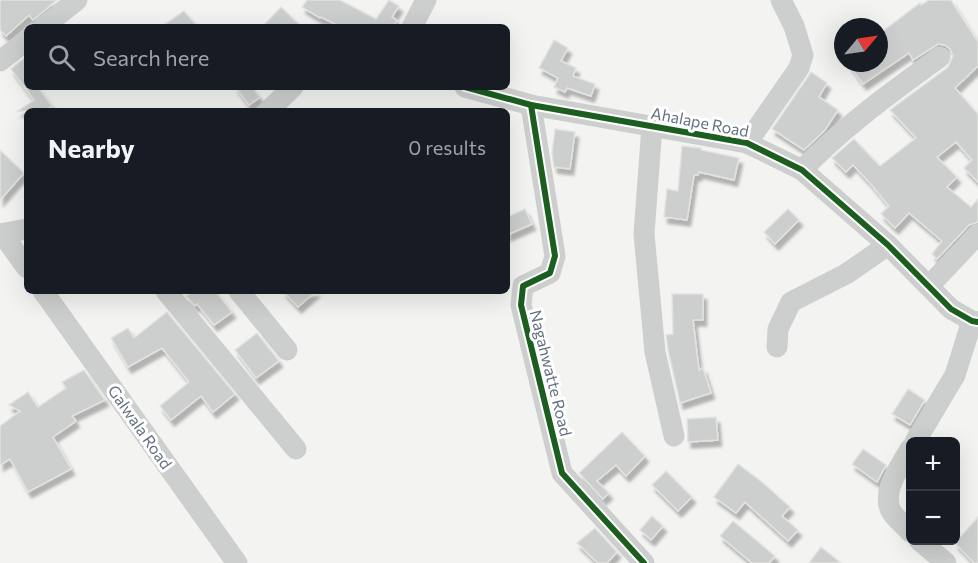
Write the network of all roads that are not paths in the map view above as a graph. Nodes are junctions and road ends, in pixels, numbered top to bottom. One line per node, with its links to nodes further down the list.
1 (76, 0): 4 (street)
2 (426, 0): 5 (street)
3 (781, 0): 14 (street)
4 (47, 24)
5 (414, 24)
6 (24, 42): 8 (street)
7 (940, 57): 15 (street)
8 (0, 61)
9 (291, 90): 12 (street)
10 (476, 90): 11 (street, Ahalape Road)
11 (531, 105): 13 (street, Ahalape Road); 35 (street, Nagahwatte Road)
12 (277, 108)
13 (652, 126): 14 (street, Ahalape Road); 28 (street)
14 (747, 142): 15 (street, Ahalape Road)
15 (802, 170): 19 (street, Ahalape Road)
16 (24, 230): 18 (street)
17 (978, 234): 21 (street)
18 (1, 238): 20 (street)
19 (888, 245): 21 (street, Ahalape Road); 26 (street)
20 (24, 265)
21 (930, 285): 25 (street, Ahalape Road)
22 (45, 294): 34 (street, Galwala Road)
23 (168, 294): 30 (street)
24 (241, 294): 27 (street)
25 (975, 322): 29 (street)
26 (777, 347)
27 (287, 350)
28 (674, 436)
29 (917, 437)
30 (297, 449)
31 (906, 456): 32 (street)
32 (906, 528)
33 (925, 545): 36 (street)
34 (237, 563)
35 (644, 563)
36 (946, 563)

